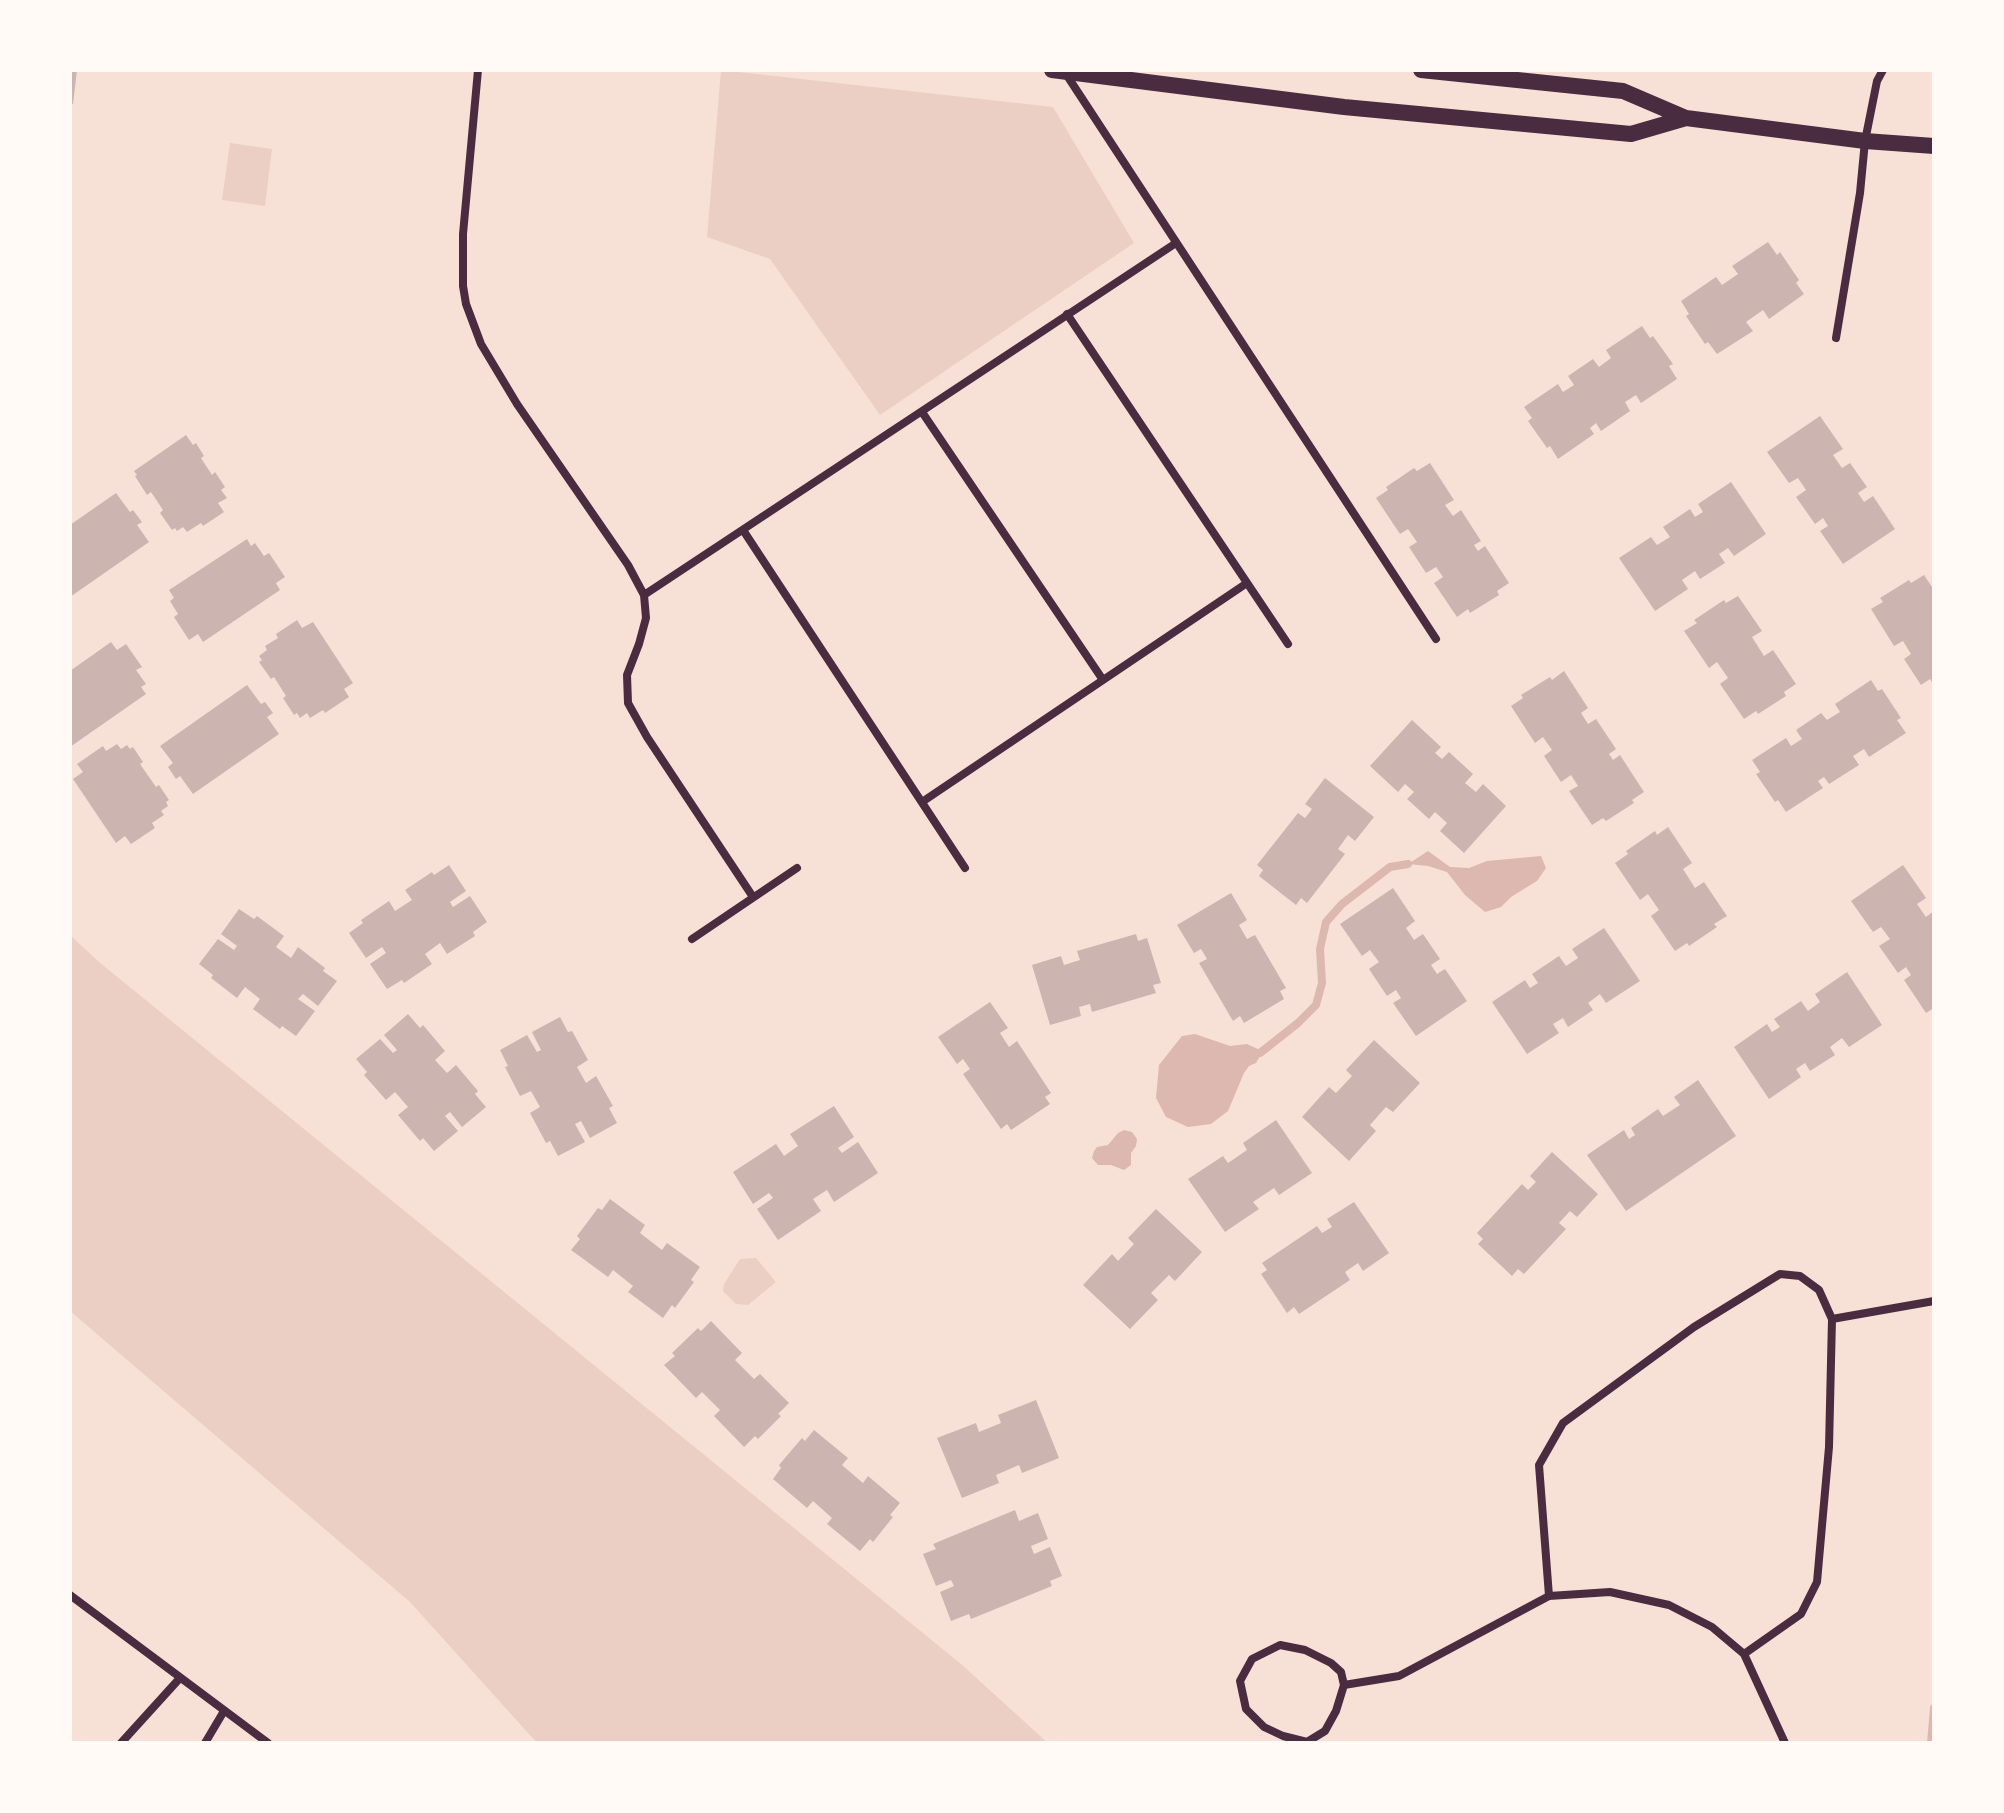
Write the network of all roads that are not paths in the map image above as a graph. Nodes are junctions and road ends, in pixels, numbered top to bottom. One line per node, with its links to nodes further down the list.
1 (478, 70): 14 (street)
2 (1421, 70): 5 (main road)
3 (1883, 70): 6 (street)
4 (1060, 71): 5 (main road); 8 (street)
5 (1686, 118): 6 (main road)
6 (1865, 141): 7 (main road); 10 (street)
7 (1934, 146)
8 (1176, 243): 9 (street); 15 (street)
9 (1067, 314): 11 (street); 13 (street)
10 (1836, 338)
11 (922, 412): 12 (street); 17 (street)
12 (743, 530): 14 (street); 18 (street)
13 (1247, 583): 16 (street); 17 (street)
14 (644, 595): 21 (street)
15 (1436, 639)
16 (1288, 644)
17 (1103, 680): 18 (street)
18 (922, 802): 20 (street)
19 (797, 868): 21 (street)
20 (965, 868)
21 (753, 897): 22 (street)
22 (692, 939)
23 (1934, 1301): 24 (street)
24 (1832, 1319): 26 (street); 27 (street)
25 (70, 1595): 28 (street)
26 (1549, 1596): 27 (street); 29 (street)
27 (1744, 1654): 34 (street)
28 (180, 1678): 30 (street); 31 (street)
29 (1344, 1685): 29 (street)
30 (224, 1711): 32 (street); 33 (street)
31 (121, 1743)
32 (205, 1743)
33 (268, 1743)
34 (1785, 1743)

